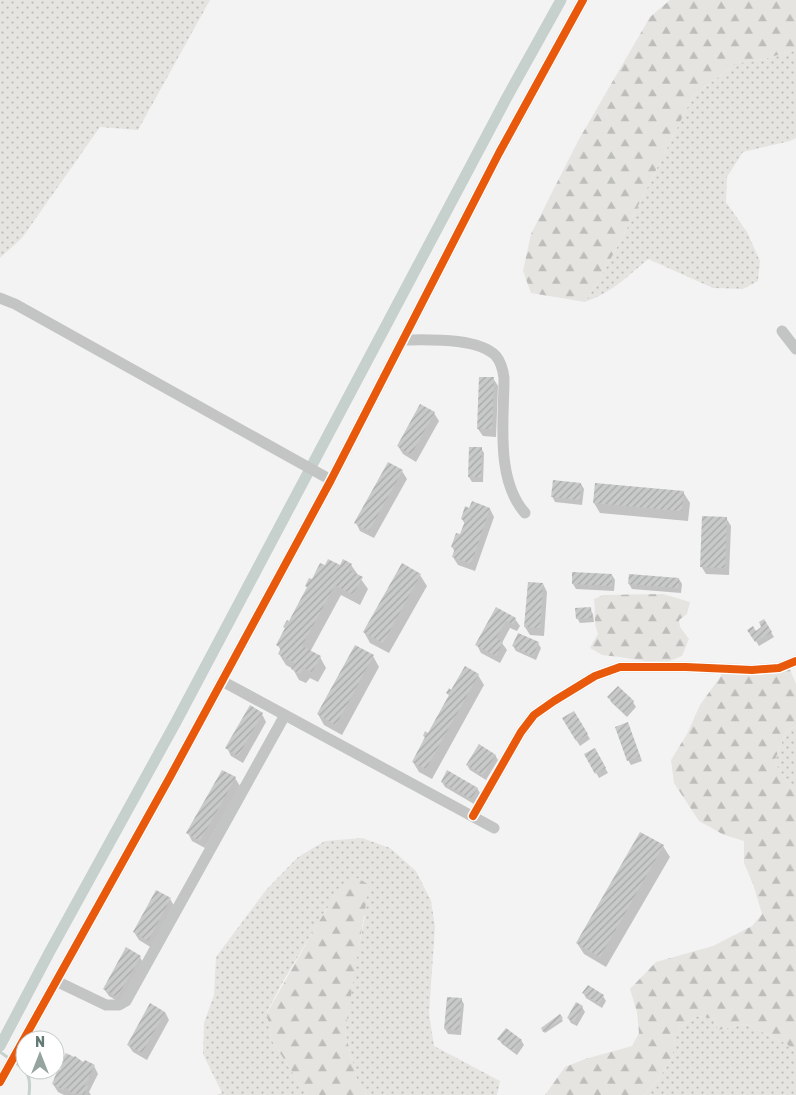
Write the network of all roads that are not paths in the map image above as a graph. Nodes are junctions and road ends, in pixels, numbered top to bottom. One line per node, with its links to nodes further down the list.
1 (583, 0): 4 (street)
2 (0, 298): 6 (street)
3 (782, 331): 5 (street)
4 (403, 340): 6 (street); 7 (street)
5 (796, 349)
6 (328, 478): 9 (street)
7 (525, 513)
8 (796, 660): 11 (street)
9 (222, 681): 10 (street); 13 (street)
10 (285, 715): 11 (street); 13 (street)
11 (472, 816): 12 (street)
12 (494, 828)
13 (56, 981): 14 (street)
14 (0, 1082)

